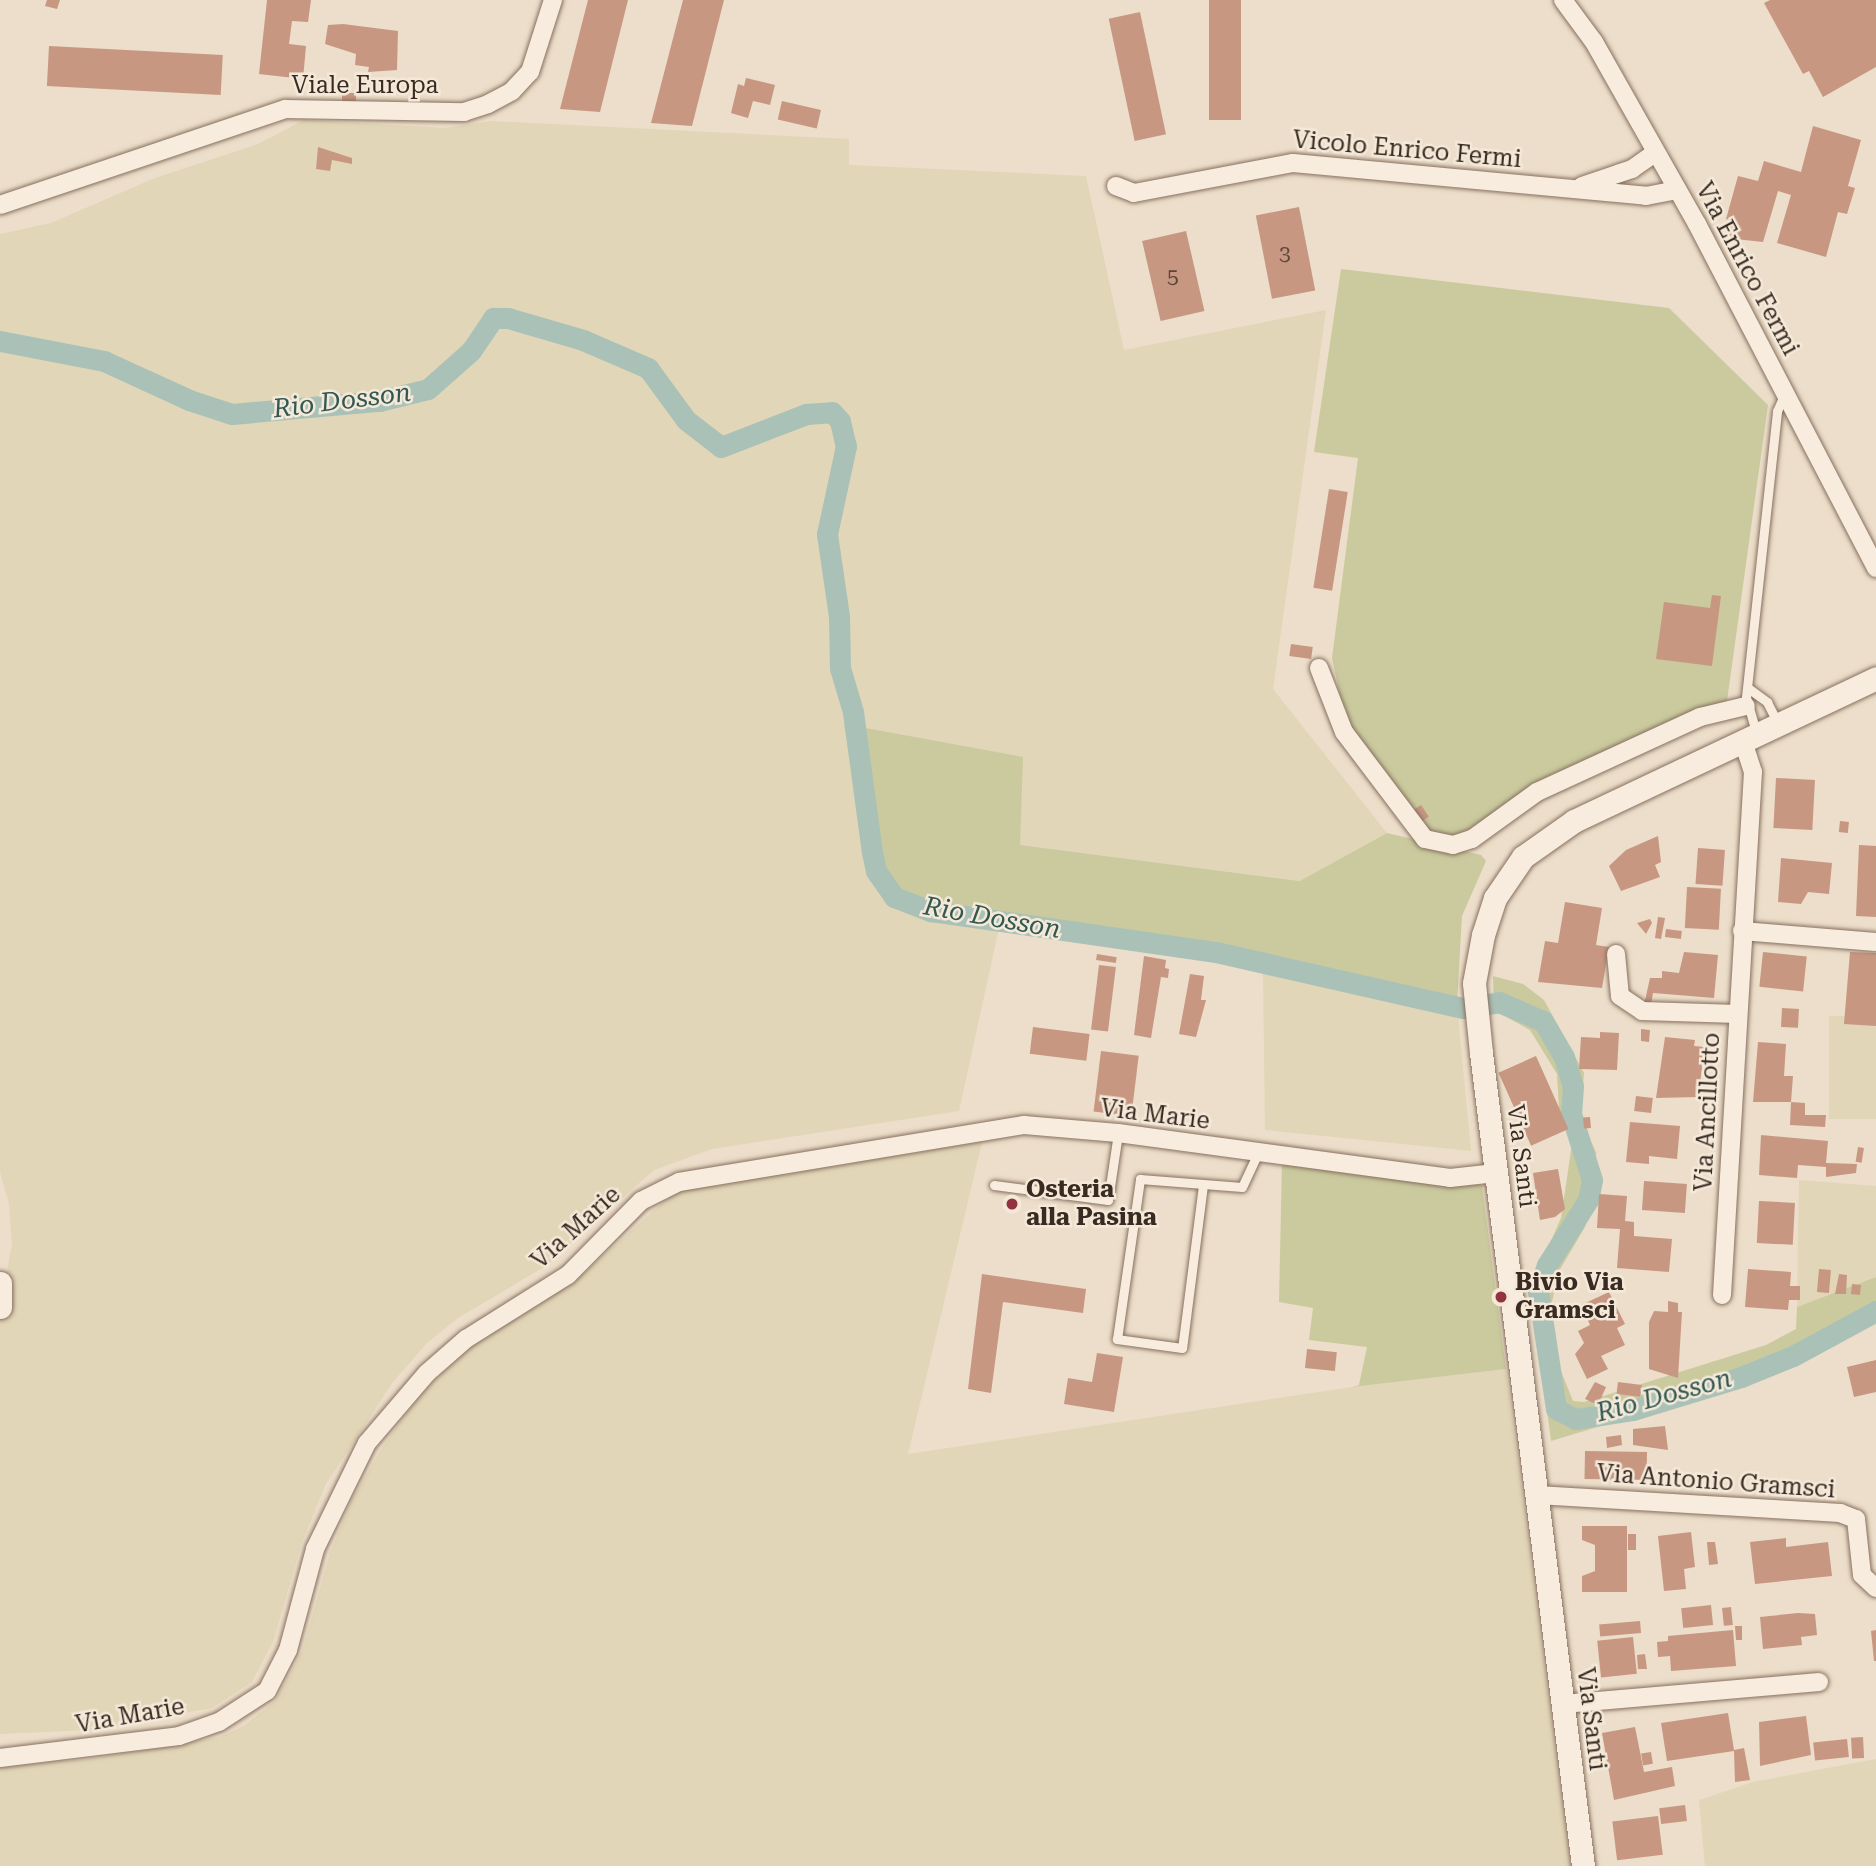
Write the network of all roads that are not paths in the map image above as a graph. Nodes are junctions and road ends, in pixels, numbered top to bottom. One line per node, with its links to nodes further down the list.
1 (554, 0): 7 (street, Viale Europa)
2 (1563, 0): 3 (street, Via Enrico Fermi)
3 (1656, 152): 5 (street, Vicolo Enrico Fermi); 6 (street, Via Enrico Fermi)
4 (1116, 186): 5 (street, Vicolo Enrico Fermi)
5 (1572, 189): 6 (street, Vicolo Enrico Fermi)
6 (1677, 190): 8 (street, Via Enrico Fermi)
7 (0, 205)
8 (1785, 393): 9 (street, Via Enrico Fermi); 12 (lane)
9 (1876, 568)
10 (1320, 668): 13 (street)
11 (1876, 678): 14 (street, Via Santi)
12 (1748, 688): 13 (lane); 14 (lane)
13 (1746, 706): 14 (lane)
14 (1760, 736): 15 (street, Via Ancillotto); 21 (street, Via Santi)
15 (1742, 931): 16 (street); 18 (street, Via Ancillotto)
16 (1876, 942)
17 (1616, 954): 18 (street)
18 (1738, 1014): 25 (street, Via Ancillotto)
19 (1118, 1133): 20 (street, Via Marie); 22 (lane); 31 (street, Via Marie)
20 (1258, 1153): 21 (street, Via Marie); 23 (lane)
21 (1496, 1173): 27 (street, Via Santi)
22 (994, 1185)
23 (1203, 1185): 23 (lane)
24 (0, 1283): 26 (street)
25 (1722, 1295)
26 (0, 1307)
27 (1536, 1495): 28 (street, Via Antonio Gramsci); 30 (street, Via Santi)
28 (1876, 1588)
29 (1819, 1682): 30 (street)
30 (1563, 1704): 32 (street, Via Santi)
31 (0, 1758)
32 (1583, 1866)

